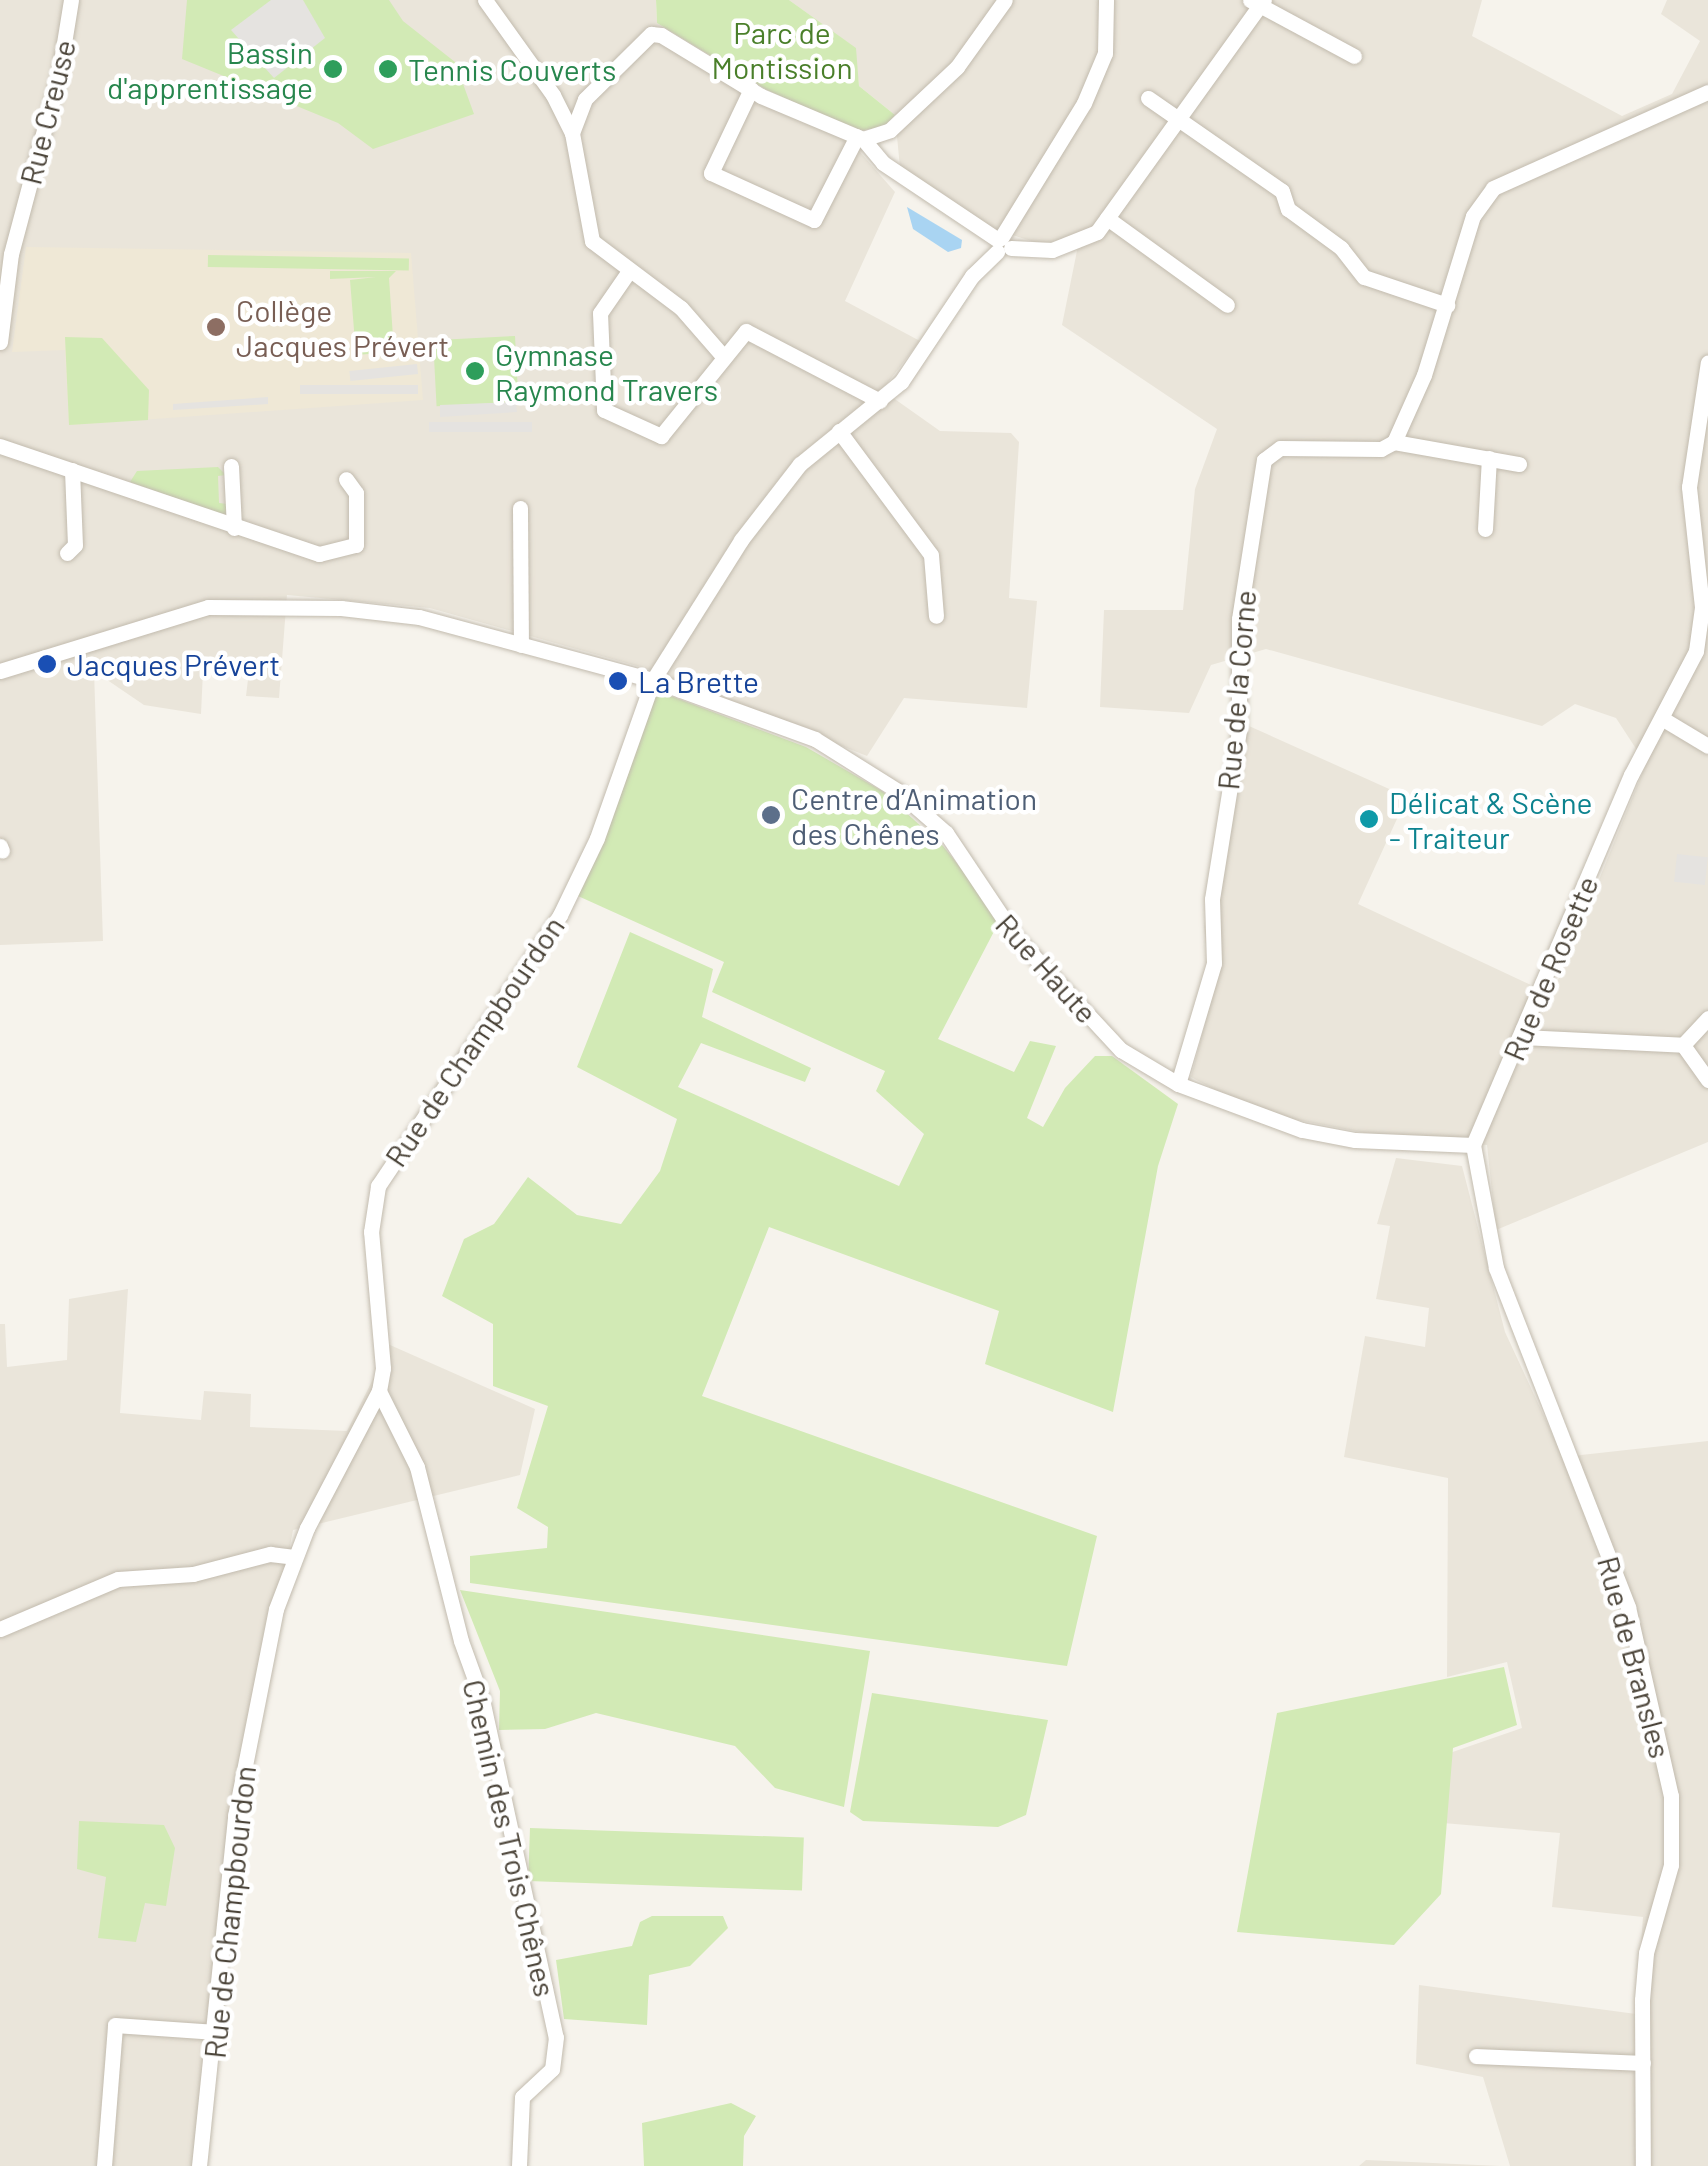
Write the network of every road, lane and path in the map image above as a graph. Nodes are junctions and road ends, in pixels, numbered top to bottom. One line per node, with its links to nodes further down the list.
1 (71, 0): 22 (street, Rue Creuse)
2 (485, 0): 9 (street)
3 (1005, 0): 13 (street)
4 (1106, 0): 18 (street, Rue de Champbourdon)
5 (1258, 2): 6 (street); 12 (street)
6 (1354, 56)
7 (751, 89): 11 (street); 15 (street); 15 (street)
8 (1708, 92): 21 (street)
9 (553, 95): 11 (street); 14 (street)
10 (1148, 98): 12 (street)
11 (585, 99): 14 (street)
12 (1178, 119): 17 (street); 21 (street)
13 (890, 130): 15 (street); 16 (street)
14 (572, 133): 19 (street)
15 (860, 138): 16 (street)
16 (883, 162): 18 (street)
17 (1107, 218): 18 (street); 20 (street)
18 (1002, 244): 25 (street, Rue de Champbourdon)
19 (628, 271): 23 (street); 23 (street)
20 (1227, 305)
21 (1447, 305): 27 (street)
22 (0, 342)
23 (722, 355): 25 (street)
24 (1708, 362): 42 (street, Rue de Rosette)
25 (880, 400): 26 (street, Rue de Champbourdon)
26 (839, 431): 38 (street); 41 (street, Rue de Champbourdon)
27 (1394, 442): 29 (street, Rue de la Corne); 48 (street, Rue de la Corne)
28 (0, 446): 32 (street)
29 (1489, 458): 30 (street, Rue de la Corne); 36 (street)
30 (1519, 464)
31 (231, 466): 35 (street)
32 (72, 470): 35 (street); 37 (street)
33 (346, 479): 35 (street)
34 (520, 508): 39 (street)
35 (234, 528)
36 (1485, 530)
37 (68, 552)
38 (936, 616)
39 (521, 645): 40 (street, Rue Haute); 41 (street, Rue Haute)
40 (0, 670)
41 (653, 680): 48 (street, Rue Haute); 50 (street, Rue de Champbourdon)
42 (1663, 720): 43 (street); 45 (street, Rue de Rosette)
43 (1708, 746)
44 (1708, 1018): 46 (street)
45 (1522, 1037): 46 (street); 49 (street, Rue de Rosette)
46 (1683, 1045): 47 (street)
47 (1708, 1080)
48 (1178, 1084): 49 (street, Rue Haute)
49 (1473, 1146): 55 (street, Rue de Bransles)
50 (379, 1391): 51 (street, Rue de Champbourdon); 58 (street, Chemin des Trois Chênes)
51 (294, 1558): 52 (street); 53 (street, Rue de Champbourdon)
52 (0, 1630)
53 (216, 2032): 56 (street); 57 (street, Rue de Champbourdon)
54 (1476, 2056): 55 (street)
55 (1644, 2063): 59 (street, Rue de Bransles)
56 (104, 2166)
57 (199, 2166)
58 (519, 2166)
59 (1643, 2166)

